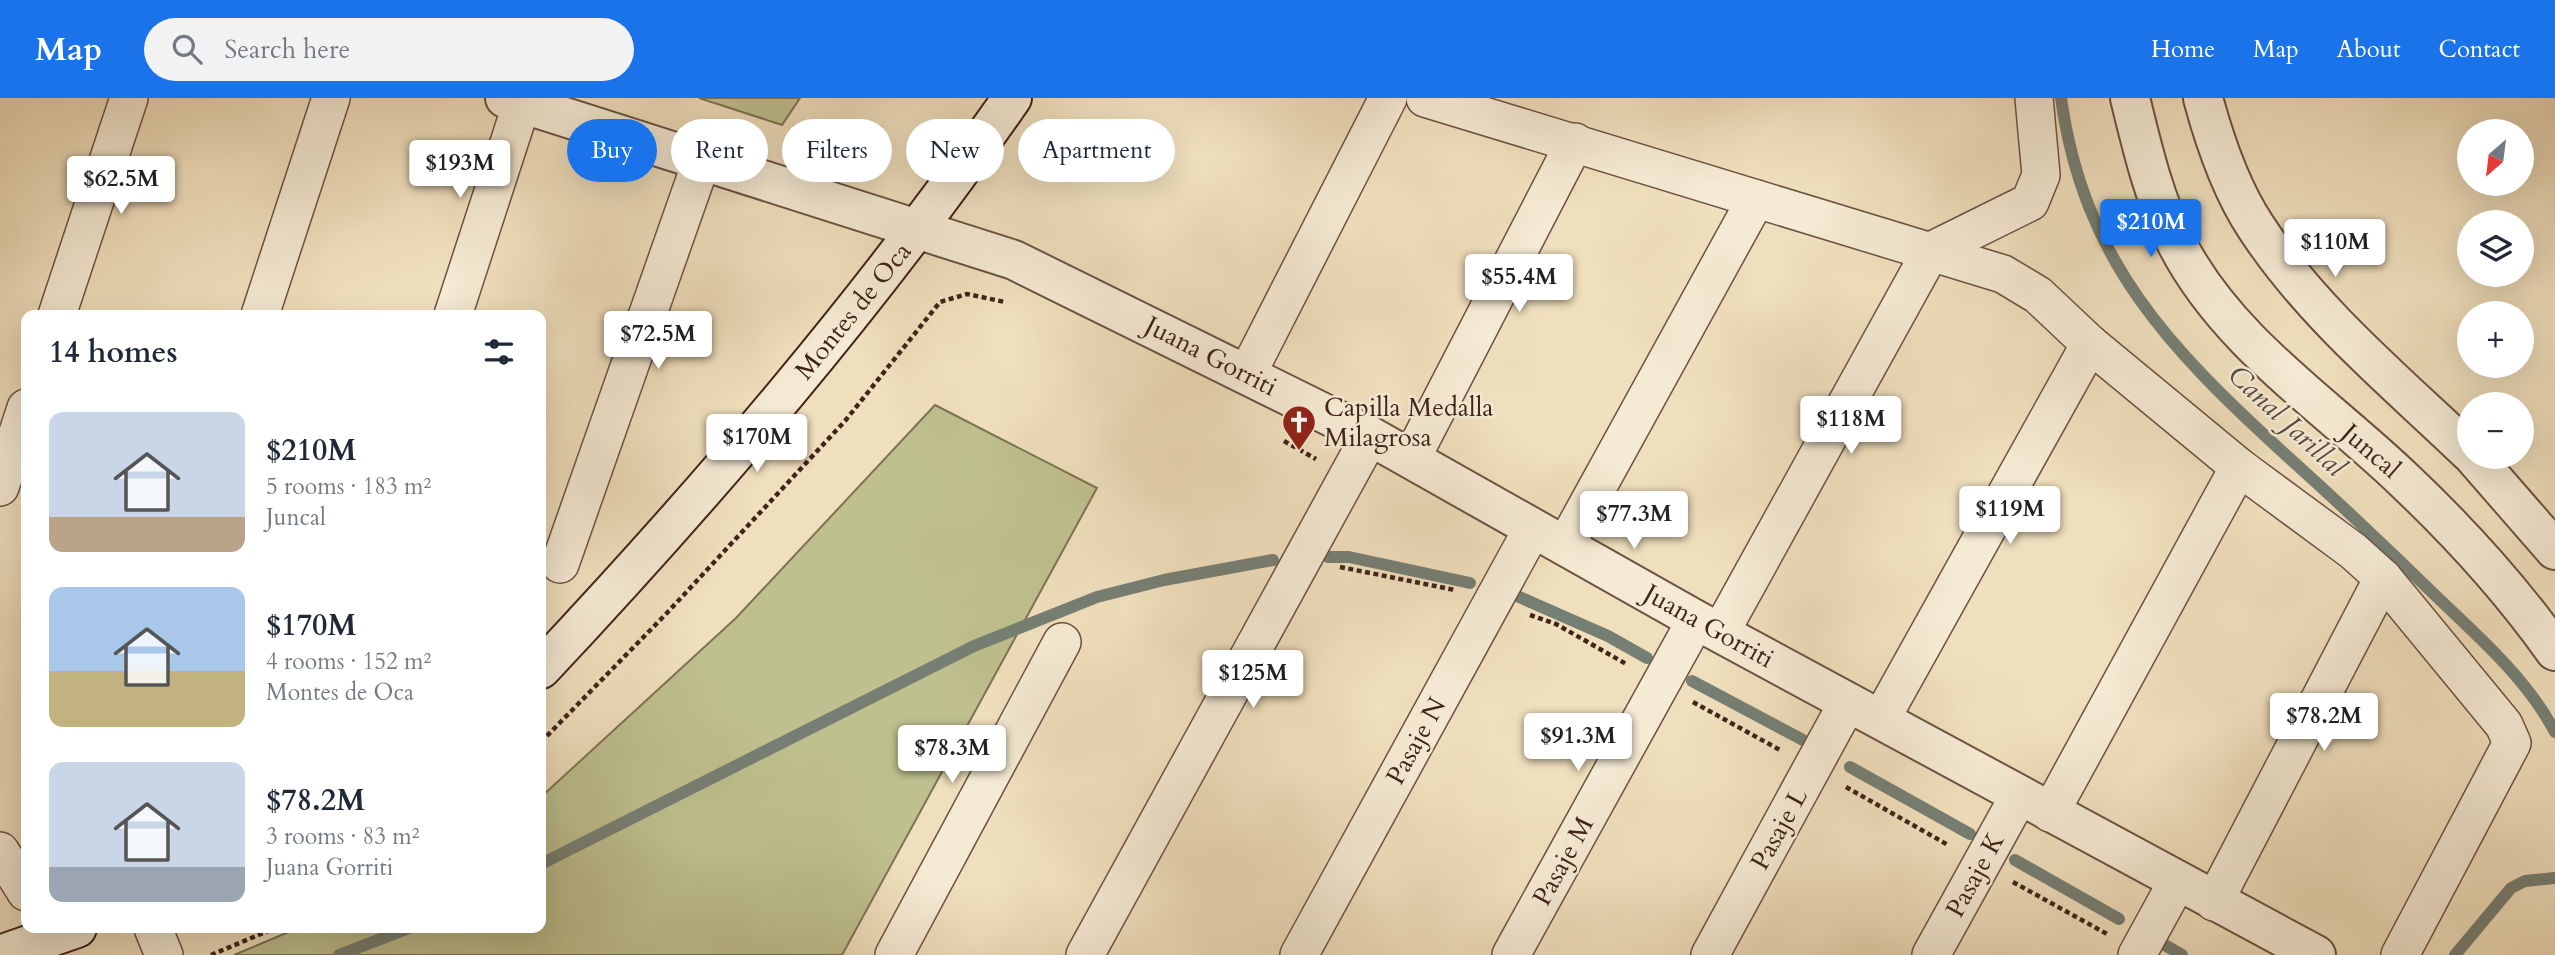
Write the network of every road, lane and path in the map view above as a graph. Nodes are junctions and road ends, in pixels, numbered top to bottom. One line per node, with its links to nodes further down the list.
1 (129, 98): 18 (street)
2 (331, 98): 19 (street)
3 (1012, 98): 15 (street, Montes de Oca)
4 (1388, 98): 22 (street)
5 (1425, 98): 10 (street)
6 (2034, 98): 16 (street)
7 (2130, 98): 40 (street, Juncal)
8 (2203, 98): 26 (street)
9 (514, 101): 11 (street, Juana Gorriti); 20 (street)
10 (1575, 142): 14 (street); 27 (street)
11 (671, 150)
12 (694, 182): 35 (street)
13 (768, 182): 15 (street, Juana Gorriti)
14 (1756, 199): 16 (street); 32 (street, Pasaje N)
15 (918, 231): 22 (street, Juana Gorriti); 41 (street, Montes de Oca)
16 (1931, 251): 21 (street); 38 (street, Pasaje M)
17 (1008, 302): 44 (path)
18 (59, 310)
19 (262, 310)
20 (454, 310)
21 (2090, 344): 28 (street); 43 (street, Pasaje L)
22 (1247, 374): 25 (street, Juana Gorriti)
23 (21, 423): 31 (street)
24 (1275, 435): 30 (path)
25 (1370, 436): 27 (street, Juana Gorriti); 30 (street)
26 (2457, 441)
27 (1411, 459): 32 (street, Juana Gorriti)
28 (2239, 467): 36 (street); 46 (street, Pasaje K)
29 (2484, 469): 33 (street)
30 (1348, 477): 34 (street)
31 (0, 487)
32 (1549, 537): 37 (street, Pasaje N); 38 (street, Juana Gorriti)
33 (2555, 550)
34 (1303, 559): 37 (path); 60 (street)
35 (560, 564)
36 (2383, 578): 51 (street); 66 (street)
37 (1492, 602): 42 (path); 61 (street, Pasaje N)
38 (1708, 626): 42 (street, Pasaje M); 43 (street, Juana Gorriti)
39 (1062, 642): 59 (street)
40 (2555, 651)
41 (546, 664)
42 (1661, 683): 45 (path); 62 (street, Pasaje M)
43 (1864, 711): 45 (street, Pasaje L); 46 (street, Juana Gorriti)
44 (546, 737)
45 (1812, 768): 48 (path); 63 (street, Pasaje L)
46 (2035, 804): 48 (street, Pasaje K); 49 (street, Juana Gorriti)
47 (0, 851): 50 (street)
48 (1981, 864): 55 (path); 64 (street, Pasaje K)
49 (2178, 882): 51 (street, Juana Gorriti); 55 (street)
50 (21, 884)
51 (2214, 902): 65 (street, Juana Gorriti)
52 (53, 933): 56 (street)
53 (155, 933): 57 (street)
54 (263, 933): 58 (path)
55 (2138, 953)
56 (0, 955)
57 (164, 955)
58 (211, 955)
59 (894, 955)
60 (1085, 955)
61 (1299, 955)
62 (1511, 955)
63 (1710, 955)
64 (1931, 955)
65 (2316, 955)
66 (2400, 955)

